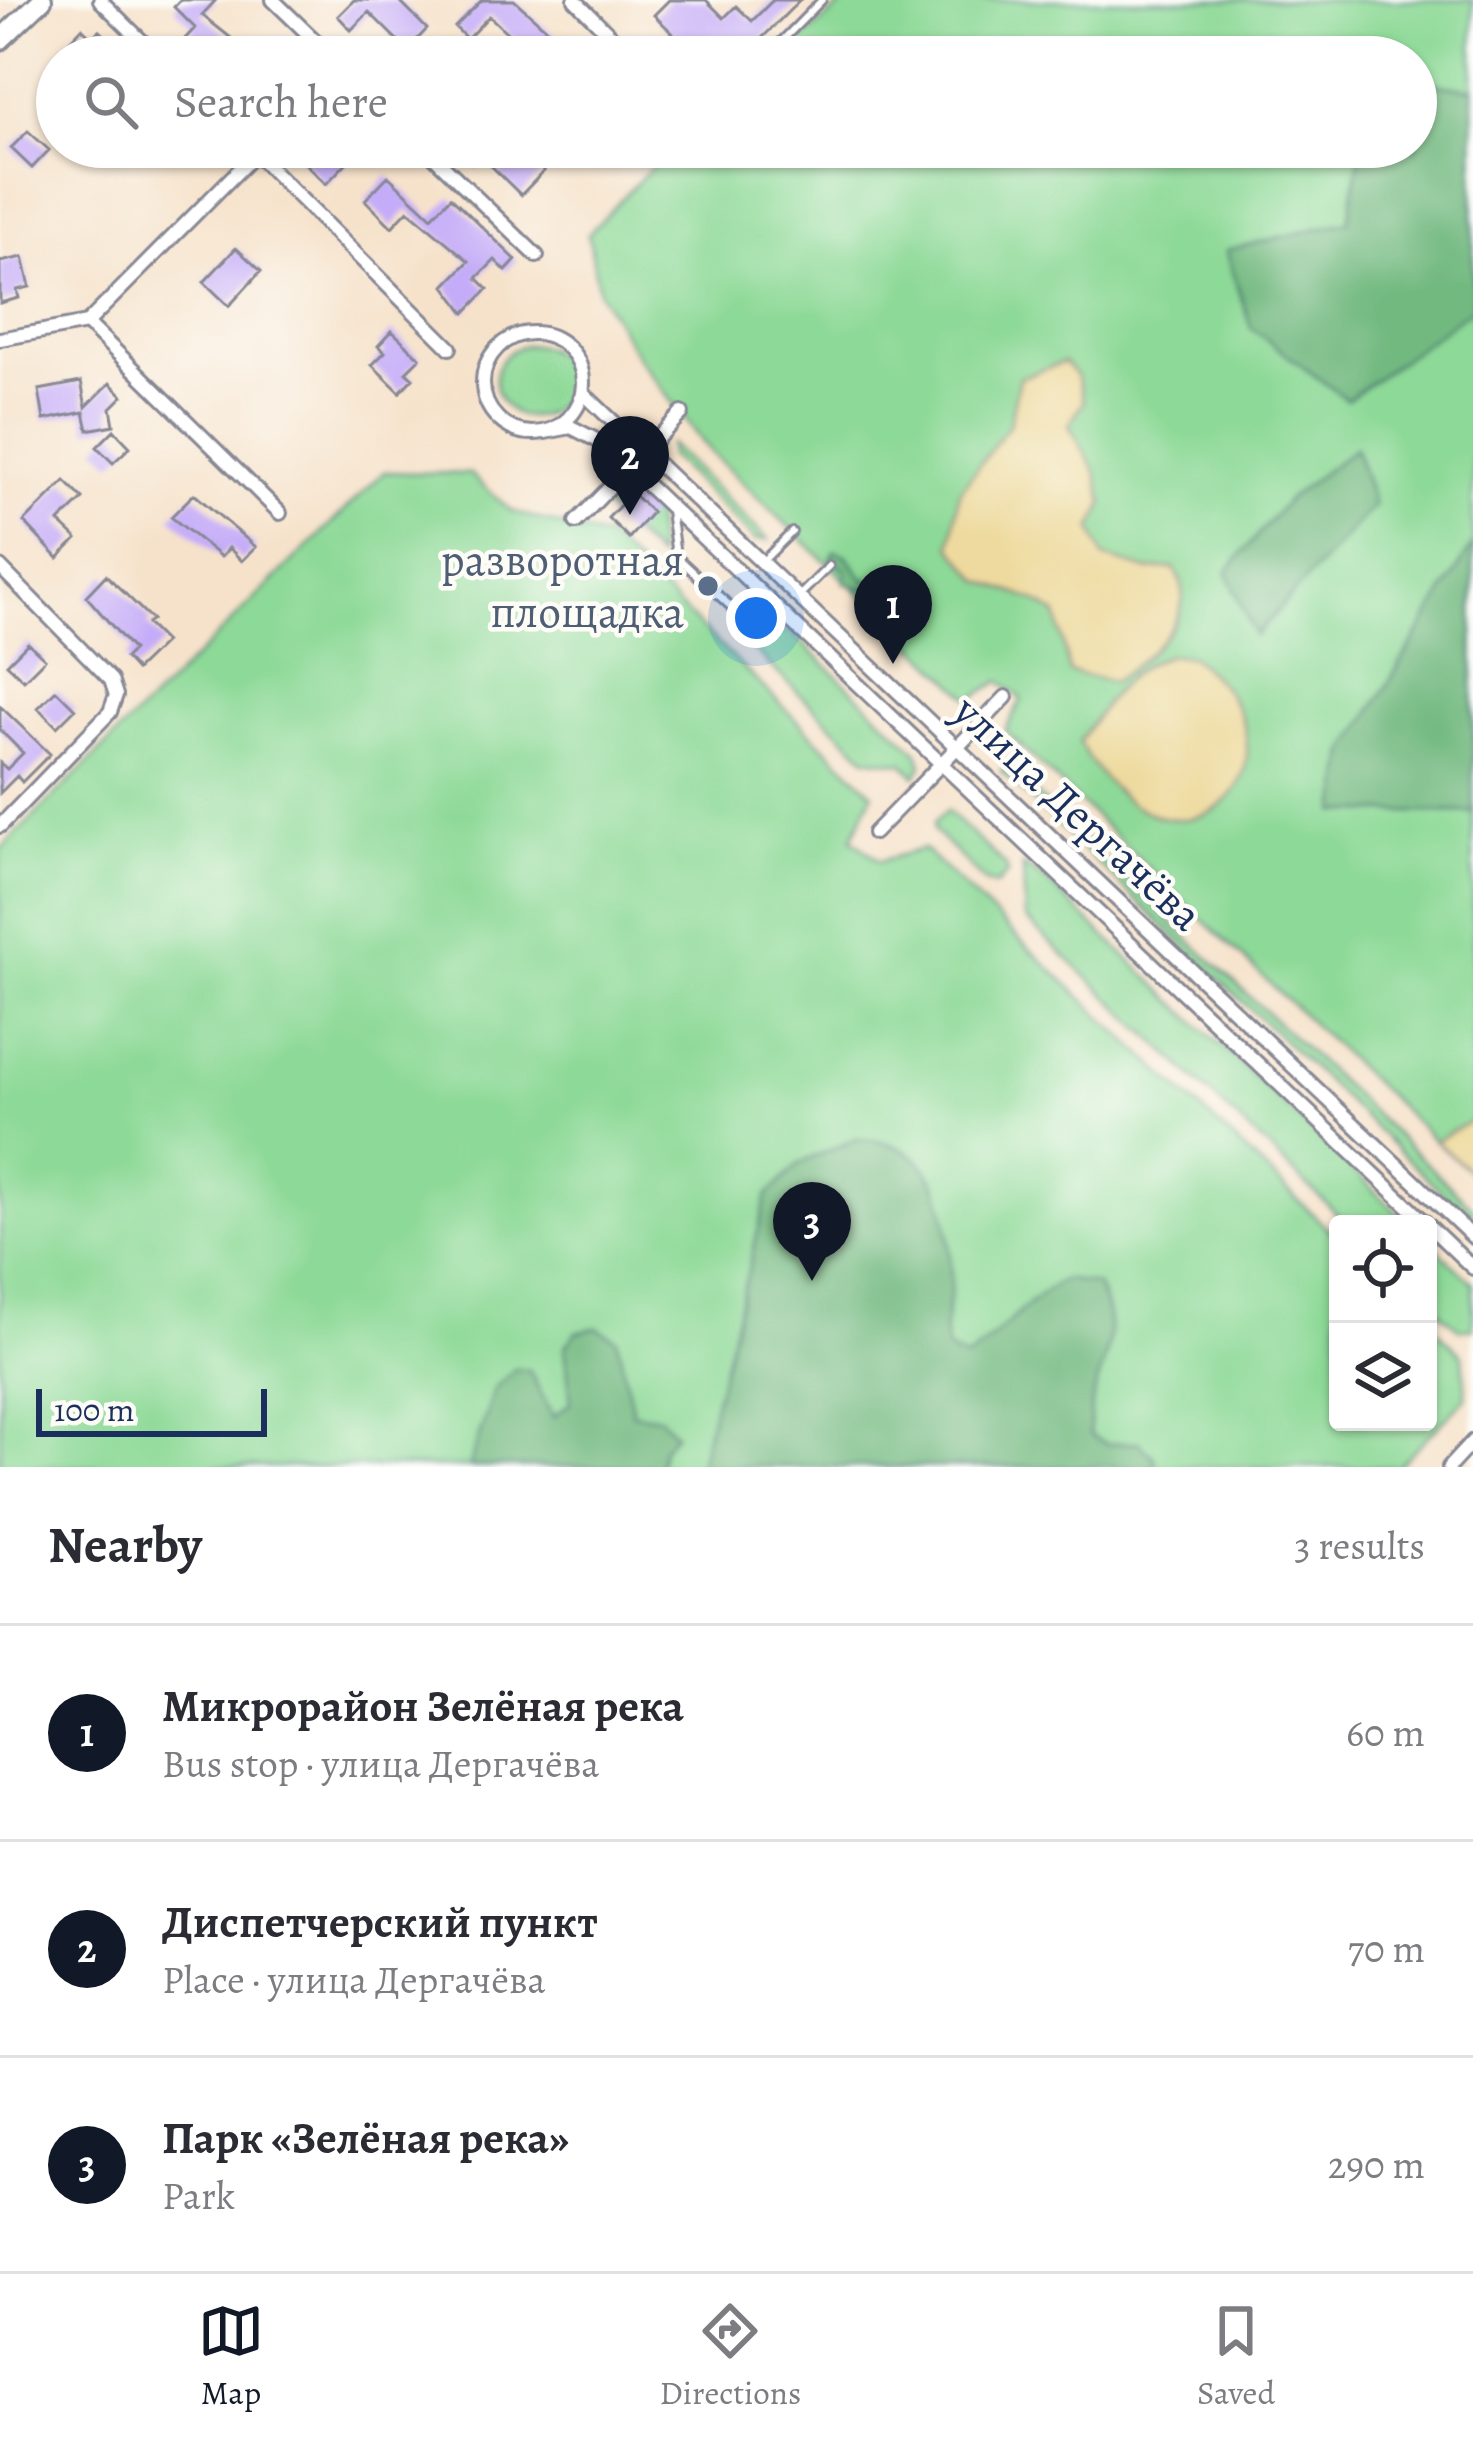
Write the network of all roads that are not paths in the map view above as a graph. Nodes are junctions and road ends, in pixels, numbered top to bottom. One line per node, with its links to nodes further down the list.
1 (42, 0): 10 (street)
2 (100, 0): 6 (street)
3 (273, 0): 7 (street)
4 (575, 0): 8 (street)
5 (822, 0): 9 (lane)
6 (137, 36)
7 (310, 36)
8 (611, 36)
9 (787, 36)
10 (0, 40)
11 (235, 168): 15 (street)
12 (270, 168): 17 (street)
13 (446, 168): 14 (street)
14 (537, 256)
15 (87, 323): 16 (street); 24 (street)
16 (0, 339)
17 (450, 347)
18 (582, 392): 20 (street); 20 (street); 21 (street, улица Дергачёва)
19 (682, 413): 21 (street)
20 (545, 432): 22 (street, улица Дергачёва)
21 (645, 451): 22 (street); 27 (street, улица Дергачёва)
22 (629, 468): 23 (street, улица Дергачёва); 25 (street)
23 (670, 507): 31 (street, улица Дергачёва); 31 (lane)
24 (280, 513)
25 (576, 522)
26 (792, 532): 27 (lane)
27 (762, 562): 30 (street, улица Дергачёва)
28 (829, 566): 30 (lane)
29 (0, 567): 34 (street)
30 (798, 597): 33 (street, улица Дергачёва)
31 (791, 622): 33 (street, улица Дергачёва)
32 (1006, 697): 33 (street)
33 (949, 755): 35 (street); 36 (street, улица Дергачёва); 38 (street, улица Дергачёва)
34 (0, 826)
35 (874, 833)
36 (1417, 1215)
37 (1437, 1234): 39 (street, улица Дергачёва)
38 (1473, 1237)
39 (1473, 1268)
40 (1473, 1441): 42 (street)
41 (1473, 1451): 42 (lane)
42 (1450, 1467)

